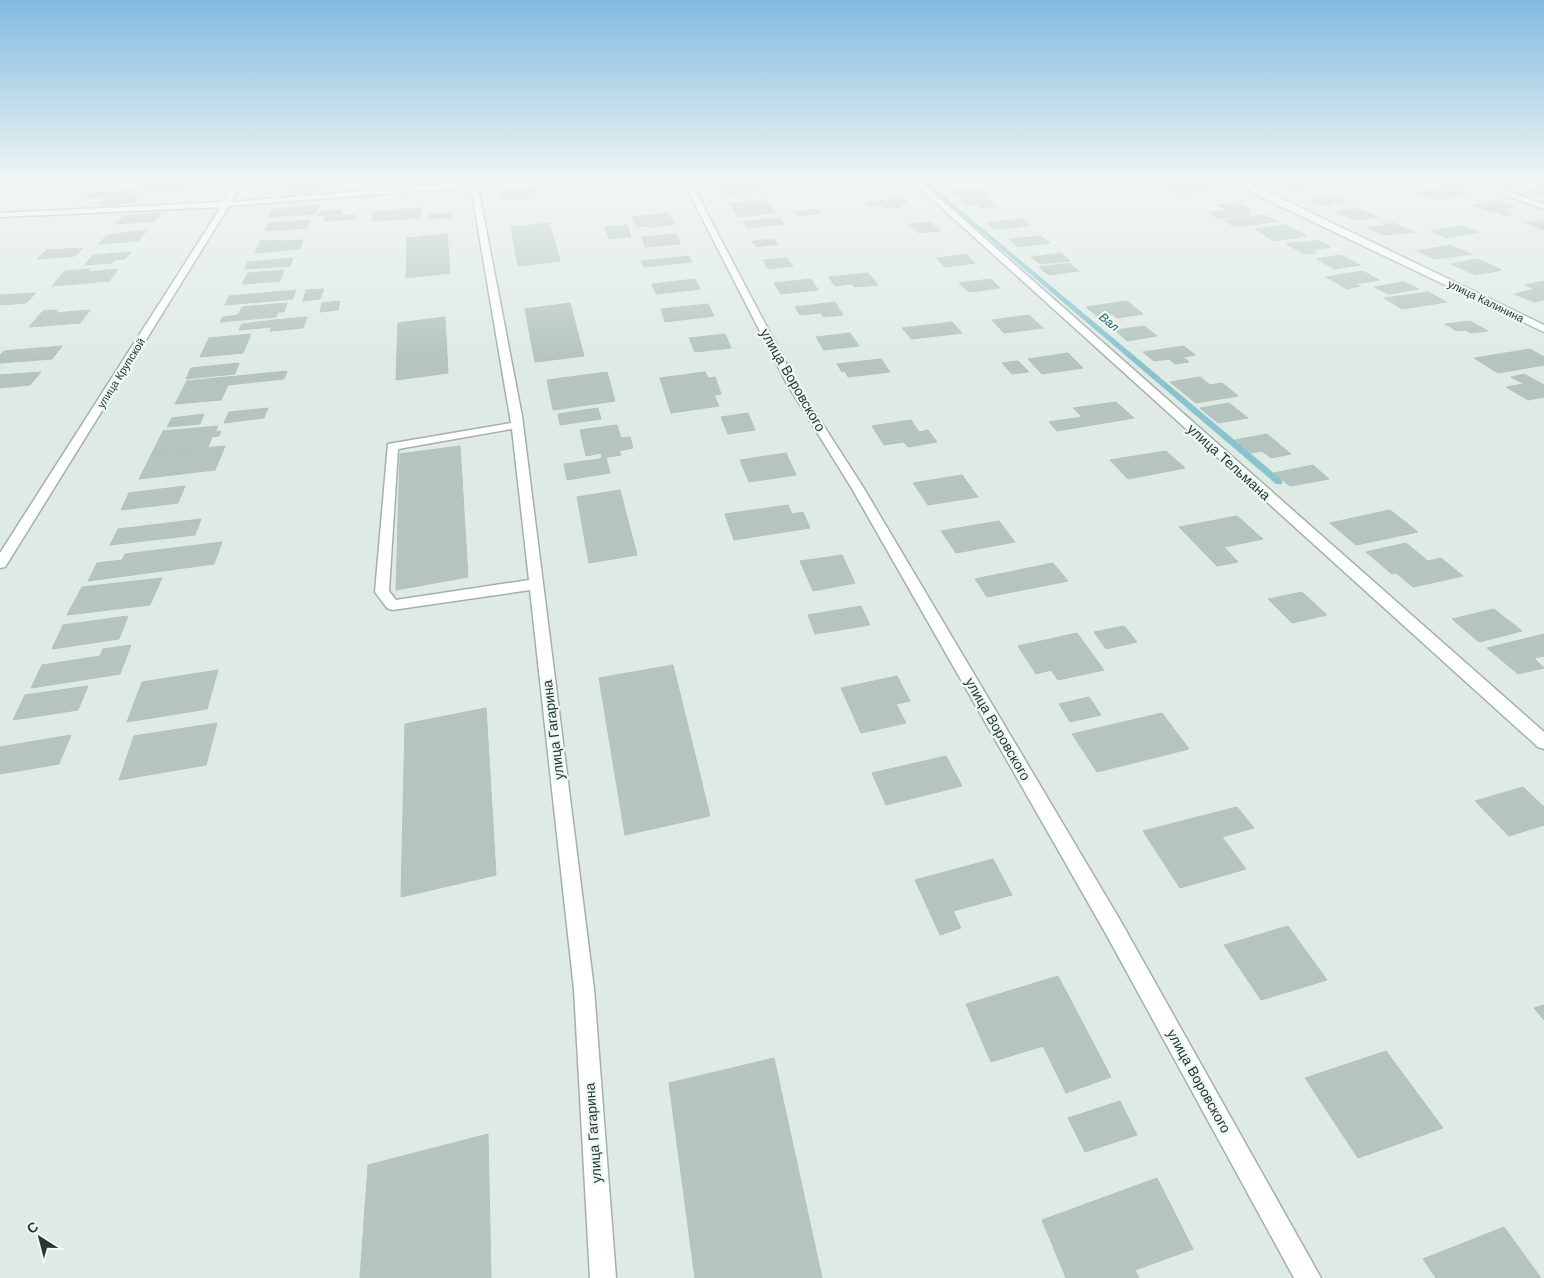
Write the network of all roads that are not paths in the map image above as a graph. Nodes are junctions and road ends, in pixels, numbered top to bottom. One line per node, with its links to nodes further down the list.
1 (205, 241): 8 (street, улица Крупской)
2 (477, 241): 7 (street, улица Гагарина)
3 (717, 241): 12 (street, улица Воровского)
4 (980, 241): 10 (street, улица Тельмана)
5 (1359, 241): 6 (street, улица Калинина)
6 (1544, 329)
7 (517, 425): 9 (street, улица Гагарина); 9 (street)
8 (0, 564)
9 (536, 584): 11 (street, улица Гагарина)
10 (1544, 742)
11 (603, 1278)
12 (1308, 1278)

